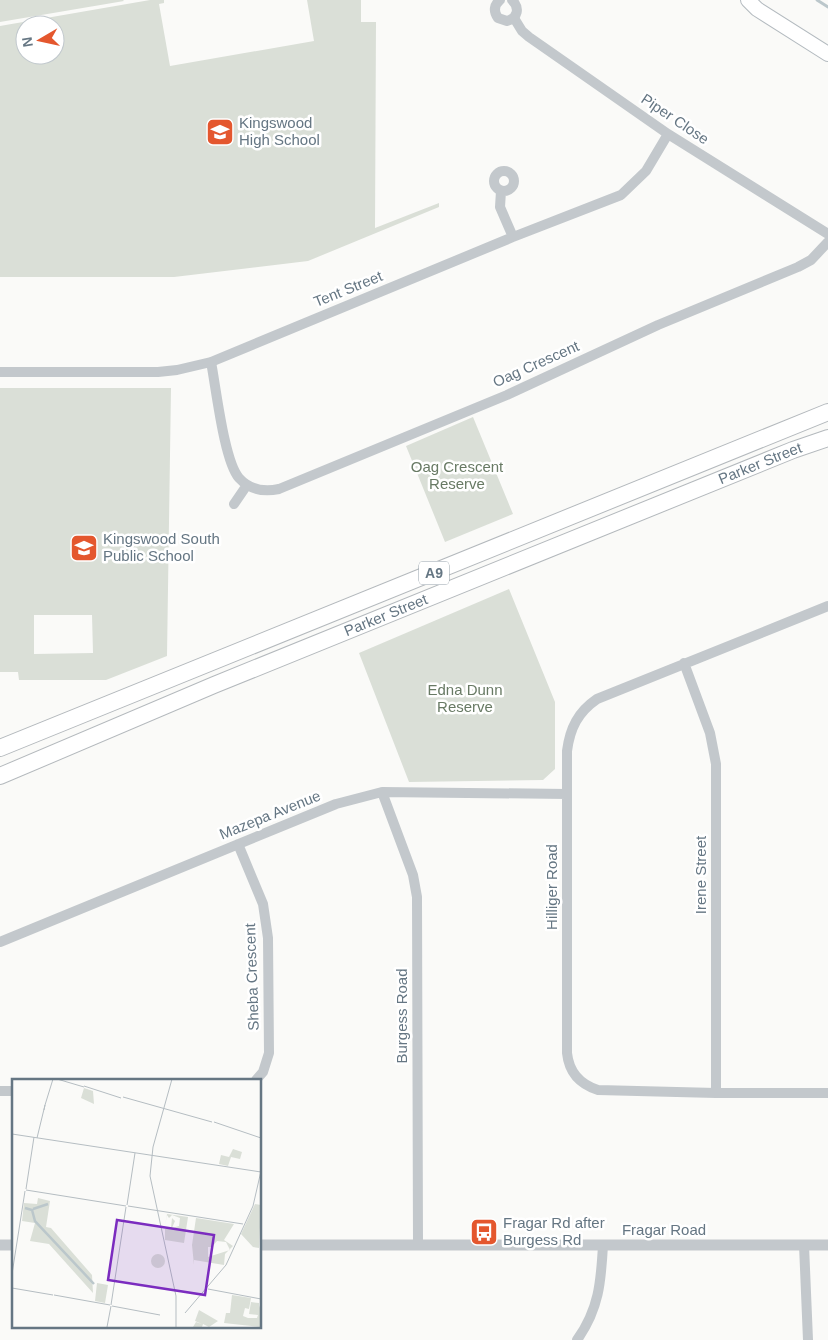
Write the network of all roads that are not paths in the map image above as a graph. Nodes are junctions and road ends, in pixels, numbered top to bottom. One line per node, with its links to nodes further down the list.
1 (500, 0): 4 (street, Piper Close)
2 (512, 0): 4 (street)
3 (748, 0): 5 (main road)
4 (514, 18): 6 (street, Piper Close)
5 (828, 54)
6 (668, 134): 8 (street, Piper Close); 9 (street, Tent Street)
7 (501, 191): 9 (street)
8 (828, 234)
9 (513, 237): 11 (street, Tent Street)
10 (828, 242): 15 (street, Oag Crescent)
11 (211, 362): 12 (street, Tent Street); 15 (street)
12 (0, 372)
13 (828, 412): 19 (highway, Parker Street / A9)
14 (828, 438): 20 (highway, Parker Street / A9)
15 (247, 485): 16 (street)
16 (234, 504)
17 (828, 606): 18 (street, Hilliger Road)
18 (684, 663): 22 (street, Hilliger Road); 26 (street, Irene Street)
19 (0, 748)
20 (0, 776)
21 (382, 792): 22 (street, Mazepa Avenue); 23 (street, Mazepa Avenue); 30 (street, Burgess Road)
22 (567, 794): 26 (street, Hilliger Road)
23 (238, 844): 24 (street, Mazepa Avenue); 25 (street, Sheba Crescent)
24 (0, 942)
25 (257, 1079)
26 (716, 1093): 27 (street, Hilliger Road)
27 (828, 1093)
28 (603, 1244): 30 (street, Fragar Road); 31 (street, Fragar Road); 33 (street)
29 (261, 1245): 30 (street, Fragar Road)
30 (418, 1245)
31 (804, 1245): 32 (street, Fragar Road); 34 (street)
32 (828, 1245)
33 (576, 1340)
34 (808, 1340)

